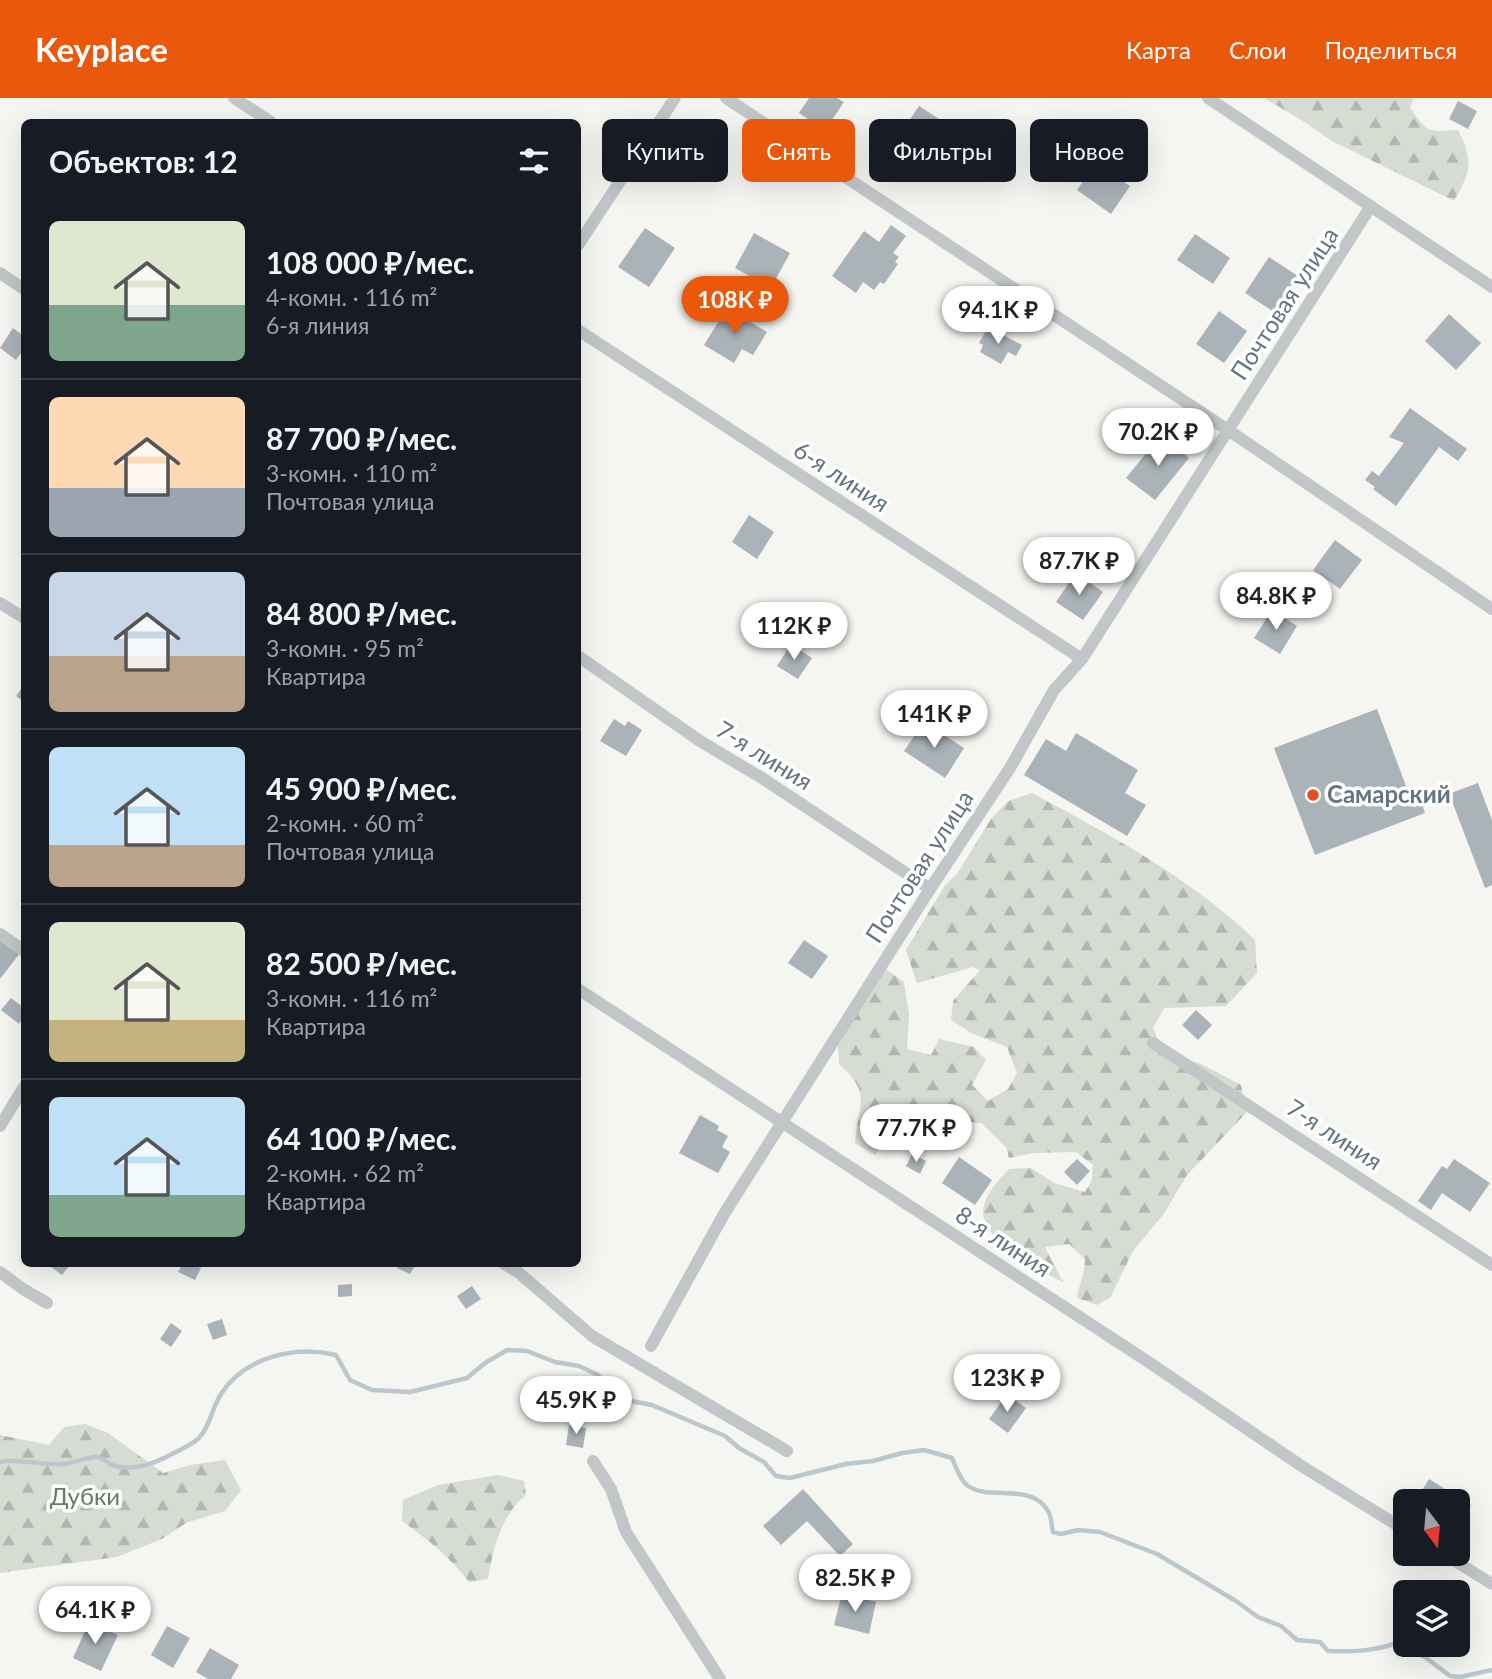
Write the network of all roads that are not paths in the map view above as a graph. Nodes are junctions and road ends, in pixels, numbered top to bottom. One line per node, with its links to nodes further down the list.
1 (234, 98): 5 (street)
2 (675, 98): 7 (street)
3 (726, 98): 12 (street)
4 (1208, 98): 6 (street)
5 (266, 119)
6 (1371, 206): 10 (street); 12 (street, Почтовая улица)
7 (581, 240)
8 (0, 273): 9 (street)
9 (21, 287)
10 (1492, 287)
11 (581, 332): 17 (street, 6-я линия)
12 (1228, 430): 14 (street); 17 (street, Почтовая улица)
13 (0, 603): 15 (street)
14 (1492, 609)
15 (21, 616)
16 (581, 658): 18 (street, 7-я линия)
17 (1082, 659): 18 (street, Почтовая улица)
18 (930, 889): 24 (street, Почтовая улица)
19 (0, 934): 20 (street)
20 (21, 949)
21 (581, 991): 24 (street, 8-я линия)
22 (1153, 1043): 26 (street, 7-я линия)
23 (21, 1092): 25 (street)
24 (783, 1123): 30 (street, Почтовая улица); 33 (street, 8-я линия)
25 (0, 1126)
26 (1492, 1265)
27 (509, 1267): 31 (street)
28 (0, 1272): 29 (street)
29 (47, 1303)
30 (651, 1346)
31 (787, 1451)
32 (593, 1461): 36 (street)
33 (1393, 1523)
34 (1463, 1566): 35 (street)
35 (1492, 1584)
36 (720, 1679)

